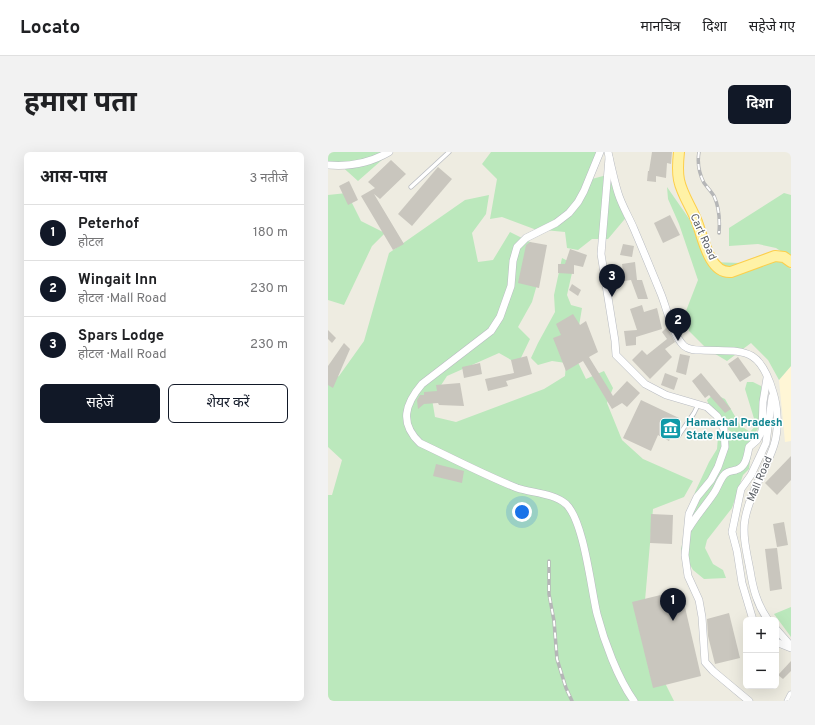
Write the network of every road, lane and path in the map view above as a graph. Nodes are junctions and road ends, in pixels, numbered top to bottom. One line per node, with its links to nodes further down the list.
1 (390, 152): 6 (street)
2 (449, 152): 7 (lane)
3 (600, 152): 20 (street)
4 (679, 152): 8 (main road, Cart Road)
5 (608, 155): 9 (street, Mall Road); 11 (street)
6 (328, 165)
7 (411, 187)
8 (791, 262)
9 (767, 378): 10 (street, Mall Road); 13 (street)
10 (773, 391): 14 (street); 15 (street, Mall Road)
11 (698, 404): 12 (lane); 13 (street)
12 (679, 435)
13 (687, 532): 21 (street)
14 (753, 617)
15 (766, 617)
16 (779, 633): 18 (street)
17 (779, 643): 18 (street)
18 (791, 647)
19 (791, 695): 22 (street)
20 (634, 701)
21 (749, 701)
22 (788, 701)

